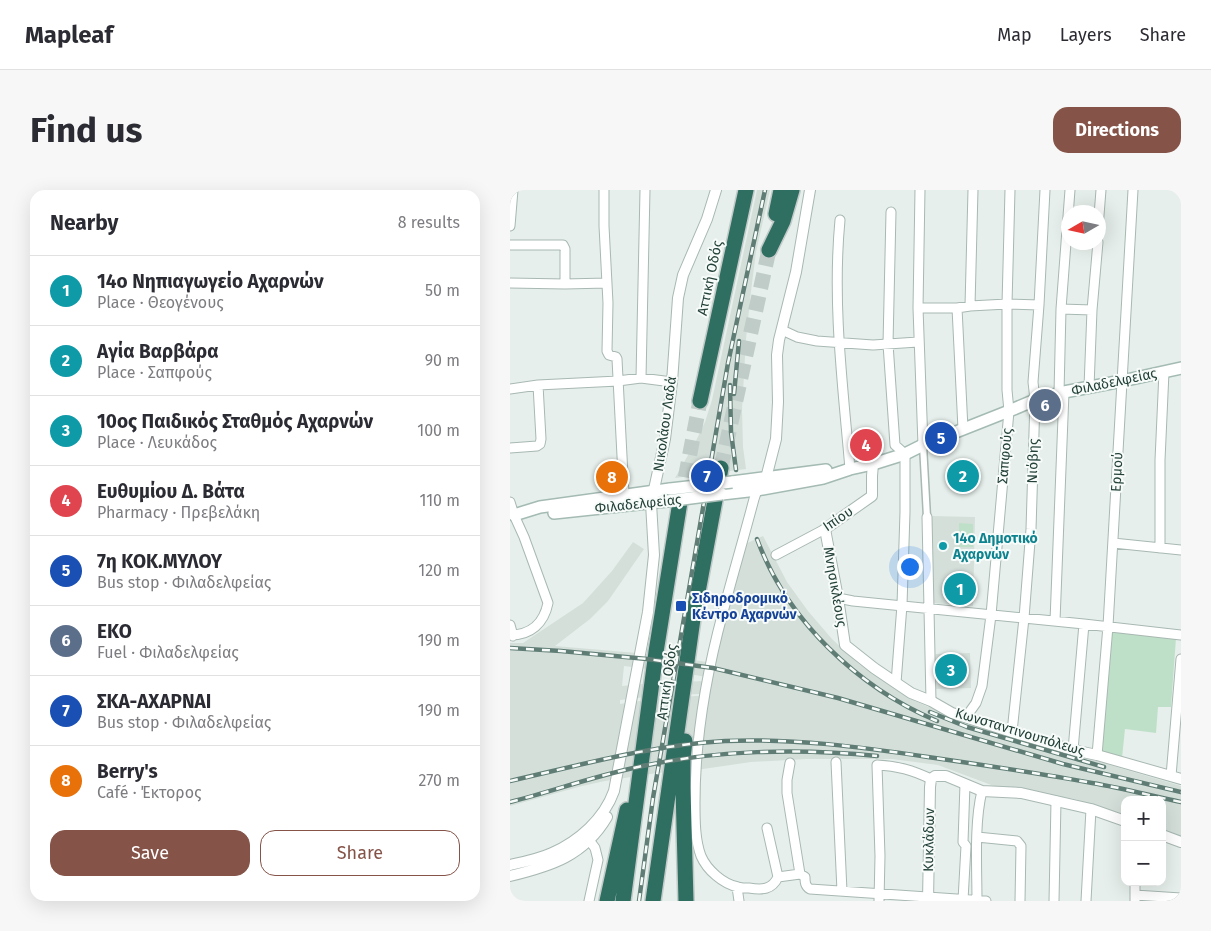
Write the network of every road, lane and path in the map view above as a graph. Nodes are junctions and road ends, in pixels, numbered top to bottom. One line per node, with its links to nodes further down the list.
1 (513, 190): 19 (street)
2 (604, 190): 23 (street)
3 (645, 190): 38 (street)
4 (746, 190): 47 (highway, Αττική Οδός)
5 (781, 190): 6 (highway)
6 (792, 190)
7 (810, 190): 32 (street)
8 (920, 190): 28 (street)
9 (973, 190): 27 (street)
10 (1010, 190): 25 (street, Σαπφούς)
11 (1045, 190): 26 (street, Νιόβης)
12 (1070, 190): 30 (street)
13 (1101, 190): 16 (street)
14 (1133, 190): 40 (street, Ερμού)
15 (714, 191): 41 (street, Νικολάου Λαδά)
16 (1100, 205)
17 (891, 212): 35 (street)
18 (840, 220): 34 (street)
19 (510, 226)
20 (510, 245): 24 (street)
21 (1097, 250): 31 (street)
22 (510, 283): 24 (street)
23 (607, 283): 24 (street); 39 (street)
24 (565, 284)
25 (1007, 304): 26 (street); 27 (street); 48 (street, Σαπφούς)
26 (1039, 305): 46 (street, Νιόβης)
27 (970, 306): 29 (street)
28 (918, 308): 29 (street); 33 (street)
29 (957, 308): 49 (street)
30 (1061, 308): 31 (street); 45 (street)
31 (1092, 310): 43 (street)
32 (782, 330): 34 (street); 56 (street)
33 (918, 342): 35 (street); 50 (street)
34 (839, 343): 35 (street); 55 (street)
35 (888, 344): 52 (street)
36 (1181, 365): 37 (main road, Φιλαδελφείας)
37 (1164, 372): 40 (main road, Φιλαδελφείας); 67 (street)
38 (641, 378): 39 (street); 41 (street)
39 (618, 381): 42 (street); 59 (street)
40 (1122, 381): 43 (main road, Φιλαδελφείας); 66 (street, Ερμού)
41 (672, 382): 60 (street, Νικολάου Λαδά)
42 (538, 385): 44 (street); 51 (street)
43 (1089, 387): 45 (main road, Φιλαδελφείας)
44 (510, 389)
45 (1062, 393): 46 (main road, Φιλαδελφείας); 76 (street)
46 (1035, 400): 48 (main road, Φιλαδελφείας); 74 (street, Νιόβης)
47 (700, 401)
48 (1009, 411): 49 (main road, Φιλαδελφείας); 73 (street, Σαπφούς)
49 (962, 429): 50 (main road, Φιλαδελφείας)
50 (923, 445): 52 (main road, Φιλαδελφείας); 64 (street)
51 (510, 448)
52 (905, 454): 53 (main road, Φιλαδελφείας); 71 (street)
53 (873, 464): 55 (main road, Φιλαδελφείας); 65 (street, Ιπίου)
54 (721, 468): 75 (highway, Αττική Οδός)
55 (850, 469): 56 (main road, Φιλαδελφείας); 58 (main road, Φιλαδελφείας)
56 (766, 478): 57 (main road, Φιλαδελφείας); 58 (street)
57 (732, 487): 58 (main road, Φιλαδελφείας); 61 (main road, Φιλαδελφείας, bridge)
58 (757, 490): 112 (street)
59 (624, 495): 60 (main road, Φιλαδελφείας); 63 (main road, Φιλαδελφείας)
60 (652, 497): 61 (main road, Φιλαδελφείας); 63 (main road, Φιλαδελφείας); 95 (street, Νικολάου Λαδά)
61 (672, 498): 92 (highway, Αττική Οδός)
62 (510, 502): 63 (street)
63 (512, 516): 81 (street)
64 (927, 517): 72 (street)
65 (825, 528): 69 (street, Ιπίου); 70 (street, Μνησικλέους)
66 (1113, 543): 67 (street); 79 (street, Ερμού)
67 (1160, 548): 68 (street)
68 (1181, 550)
69 (776, 555)
70 (838, 598): 71 (street); 82 (street, Μνησικλέους)
71 (902, 605): 72 (street); 84 (street)
72 (930, 609): 73 (street); 85 (street)
73 (991, 615): 74 (street); 86 (street, Σαπφούς)
74 (1024, 618): 76 (street); 87 (street, Νιόβης)
75 (693, 620): 122 (highway, Αττική Οδός); 123 (highway)
76 (1055, 621): 78 (street)
77 (510, 624): 81 (street)
78 (1084, 624): 79 (street); 88 (street)
79 (1108, 626): 80 (street); 89 (street, Ερμού)
80 (1181, 635)
81 (512, 636)
82 (845, 645): 84 (street, Κωνσταντινουπόλεως)
83 (1181, 659): 93 (street)
84 (896, 682): 85 (street, Κωνσταντινουπόλεως)
85 (931, 701): 86 (street, Κωνσταντινουπόλεως)
86 (966, 717): 87 (street, Κωνσταντινουπόλεως)
87 (1012, 732): 88 (street, Κωνσταντινουπόλεως)
88 (1073, 750): 89 (street, Κωνσταντινουπόλεως)
89 (1097, 755): 93 (street, Κωνσταντινουπόλεως)
90 (836, 762): 113 (street)
91 (790, 764): 109 (street)
92 (640, 774): 120 (highway); 121 (highway, Αττική Οδός)
93 (1176, 778)
94 (932, 779): 96 (street); 114 (street); 117 (street, Κυκλάδων)
95 (617, 780): 106 (street, Νικολάου Λαδά); 108 (street, Νικολάου Λαδά)
96 (965, 784): 97 (street); 118 (street)
97 (982, 791): 98 (street); 105 (street)
98 (1056, 801): 99 (street); 128 (street)
99 (1091, 809): 100 (street); 129 (street)
100 (1121, 820)
101 (767, 828): 111 (street)
102 (1166, 834): 104 (street)
103 (1166, 836): 107 (street)
104 (1181, 836)
105 (977, 837): 125 (street); 127 (street)
106 (589, 840): 110 (street, Νικολάου Λαδά); 119 (street)
107 (1181, 842)
108 (510, 865)
109 (800, 874): 111 (street); 113 (street)
110 (510, 876)
111 (778, 877): 112 (street)
112 (737, 887): 124 (street)
113 (842, 891): 114 (street)
114 (879, 897): 117 (street)
115 (1135, 898): 116 (street)
116 (1181, 898)
117 (928, 899): 118 (street)
118 (963, 900): 125 (street)
119 (589, 901)
120 (607, 901)
121 (623, 901)
122 (653, 901)
123 (686, 901)
124 (739, 901)
125 (977, 901): 126 (street)
126 (986, 901)
127 (1020, 901)
128 (1054, 901)
129 (1086, 901)

